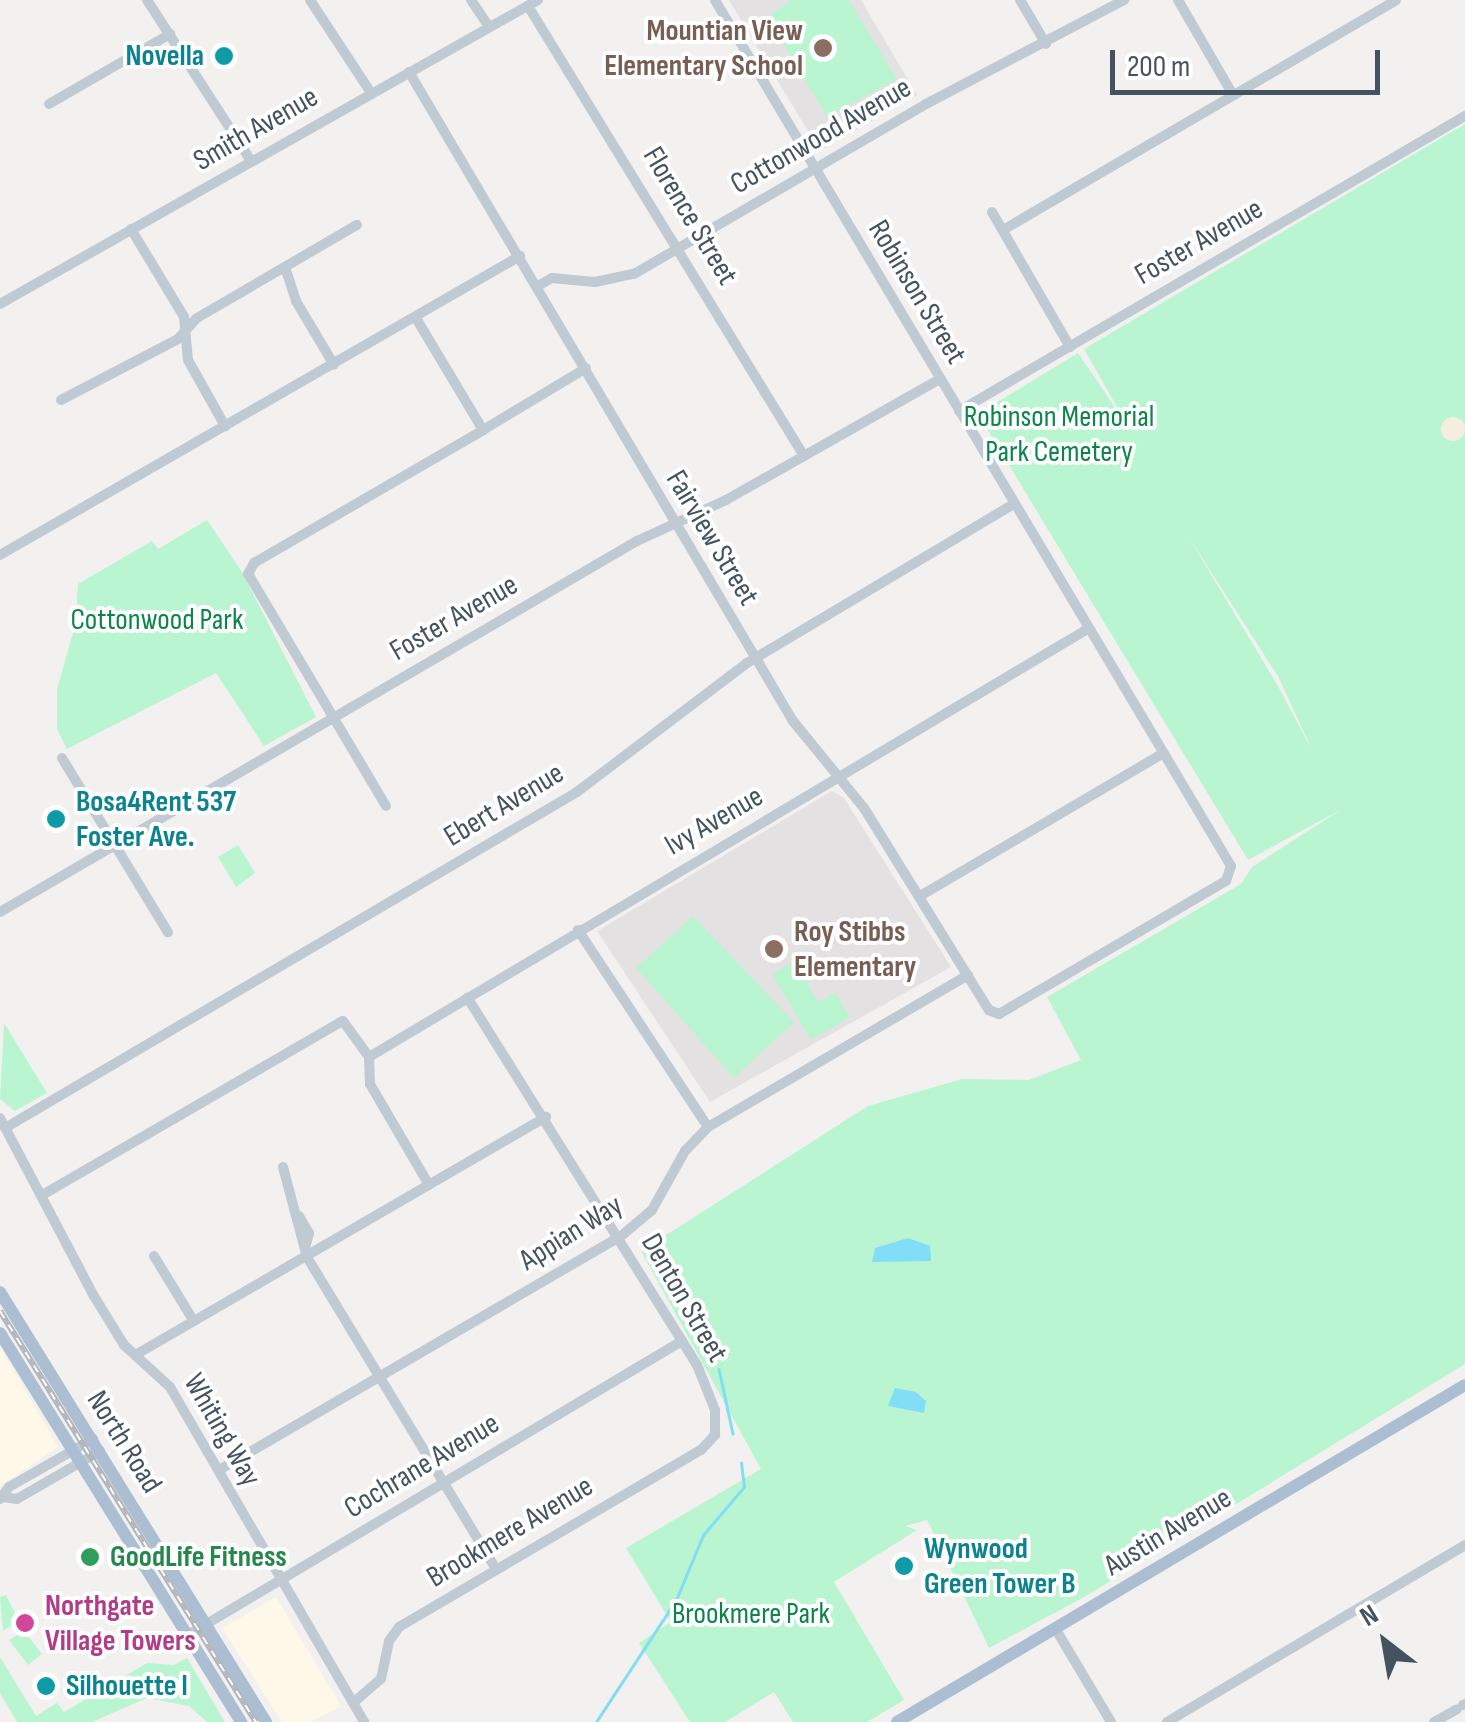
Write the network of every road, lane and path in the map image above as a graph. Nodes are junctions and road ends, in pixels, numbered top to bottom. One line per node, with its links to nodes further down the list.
1 (146, 0): 11 (street)
2 (310, 0): 14 (street)
3 (472, 0): 10 (street)
4 (715, 0): 19 (street, Robinson Street)
5 (1020, 0): 12 (street)
6 (1124, 0): 12 (street, Cottonwood Avenue)
7 (1178, 0): 15 (street)
8 (1396, 0): 15 (street)
9 (533, 3): 10 (street, Smith Avenue); 24 (street, Florence Street)
10 (489, 27): 13 (street, Smith Avenue)
11 (170, 34): 16 (street); 18 (street)
12 (1046, 44): 19 (street, Cottonwood Avenue)
13 (409, 72): 14 (street, Smith Avenue); 25 (street, Fairview Street)
14 (370, 93): 18 (street, Smith Avenue)
15 (1233, 95): 23 (street)
16 (49, 104)
17 (1465, 116): 31 (street, Foster Avenue)
18 (251, 161): 22 (street, Smith Avenue)
19 (814, 168): 24 (street, Cottonwood Avenue); 34 (street, Robinson Street)
20 (992, 212): 23 (street)
21 (356, 226): 26 (street)
22 (131, 229): 28 (street, Smith Avenue); 30 (street)
23 (1003, 230): 31 (street)
24 (680, 247): 27 (street, Cottonwood Avenue); 39 (street, Florence Street)
25 (520, 256): 27 (street, Fairview Street); 29 (street)
26 (285, 267): 30 (street); 32 (street)
27 (538, 286): 33 (street, Fairview Street)
28 (0, 304)
29 (416, 318): 32 (street); 38 (street)
30 (185, 334): 35 (street); 37 (street)
31 (1070, 347): 36 (street, Foster Avenue)
32 (334, 365): 37 (street)
33 (586, 368): 38 (street); 41 (street, Fairview Street)
34 (940, 379): 36 (street, Robinson Street); 39 (street, Foster Avenue)
35 (61, 400)
36 (959, 411): 40 (street, Robinson Street)
37 (225, 426): 42 (street)
38 (482, 430): 45 (street)
39 (804, 456): 41 (street, Foster Avenue)
40 (1014, 504): 43 (street, Robinson Street); 44 (street, Ebert Avenue)
41 (674, 523): 44 (street, Fairview Street); 45 (street, Foster Avenue)
42 (0, 555)
43 (1086, 630): 46 (street, Robinson Street); 48 (street, Ivy Avenue)
44 (754, 659): 48 (street, Fairview Street); 60 (street, Ebert Avenue)
45 (331, 718): 49 (street); 50 (street, Foster Avenue)
46 (1162, 754): 51 (street); 57 (street, Robinson Street)
47 (62, 758): 50 (street)
48 (837, 777): 51 (street, Fairview Street); 53 (street, Ivy Avenue)
49 (386, 806)
50 (115, 846): 52 (street, Foster Avenue); 54 (street)
51 (920, 896): 55 (street, Fairview Street)
52 (0, 912)
53 (578, 930): 56 (street, Ivy Avenue); 61 (street)
54 (168, 932)
55 (968, 975): 57 (street, Fairview Street); 61 (street, Appian Way)
56 (468, 998): 58 (street, Ivy Avenue); 59 (street, Denton Street)
57 (994, 1014)
58 (369, 1057): 63 (street); 64 (street)
59 (546, 1118): 63 (street); 65 (street, Denton Street)
60 (3, 1123): 64 (street, Whiting Way)
61 (708, 1126): 65 (street, Appian Way)
62 (284, 1167): 66 (street)
63 (429, 1185): 66 (street)
64 (44, 1194): 72 (street, Whiting Way)
65 (620, 1236): 71 (street, Denton Street); 73 (street, Appian Way)
66 (306, 1253): 69 (street); 73 (street)
67 (154, 1256): 69 (street)
68 (0, 1292): 76 (main road, North Road)
69 (192, 1320): 72 (street)
70 (0, 1333): 77 (main road, North Road)
71 (682, 1341): 75 (street, Denton Street); 79 (street, Cochrane Avenue)
72 (137, 1354): 78 (street, Whiting Way)
73 (379, 1376): 78 (street, Appian Way); 79 (street)
74 (1465, 1385): 85 (main road, Austin Avenue)
75 (717, 1425): 82 (street, Brookmere Avenue)
76 (96, 1445): 77 (street); 84 (main road, North Road)
77 (77, 1456): 80 (street); 86 (main road, North Road)
78 (219, 1470): 83 (street, Whiting Way)
79 (444, 1481): 82 (street); 83 (street, Cochrane Avenue)
80 (2, 1498)
81 (1465, 1546): 94 (street)
82 (495, 1568): 87 (street, Brookmere Avenue)
83 (280, 1579): 84 (street, Cochrane Avenue); 87 (street, Whiting Way)
84 (206, 1623): 86 (street, Cochrane Avenue); 90 (main road, North Road)
85 (1055, 1628): 92 (main road, Austin Avenue); 93 (street)
86 (188, 1634): 89 (main road, North Road)
87 (353, 1703): 91 (street, Whiting Way)
88 (1462, 1706): 95 (street)
89 (240, 1722)
90 (266, 1722)
91 (364, 1722)
92 (896, 1722)
93 (1111, 1722)
94 (1168, 1722)
95 (1434, 1722)

